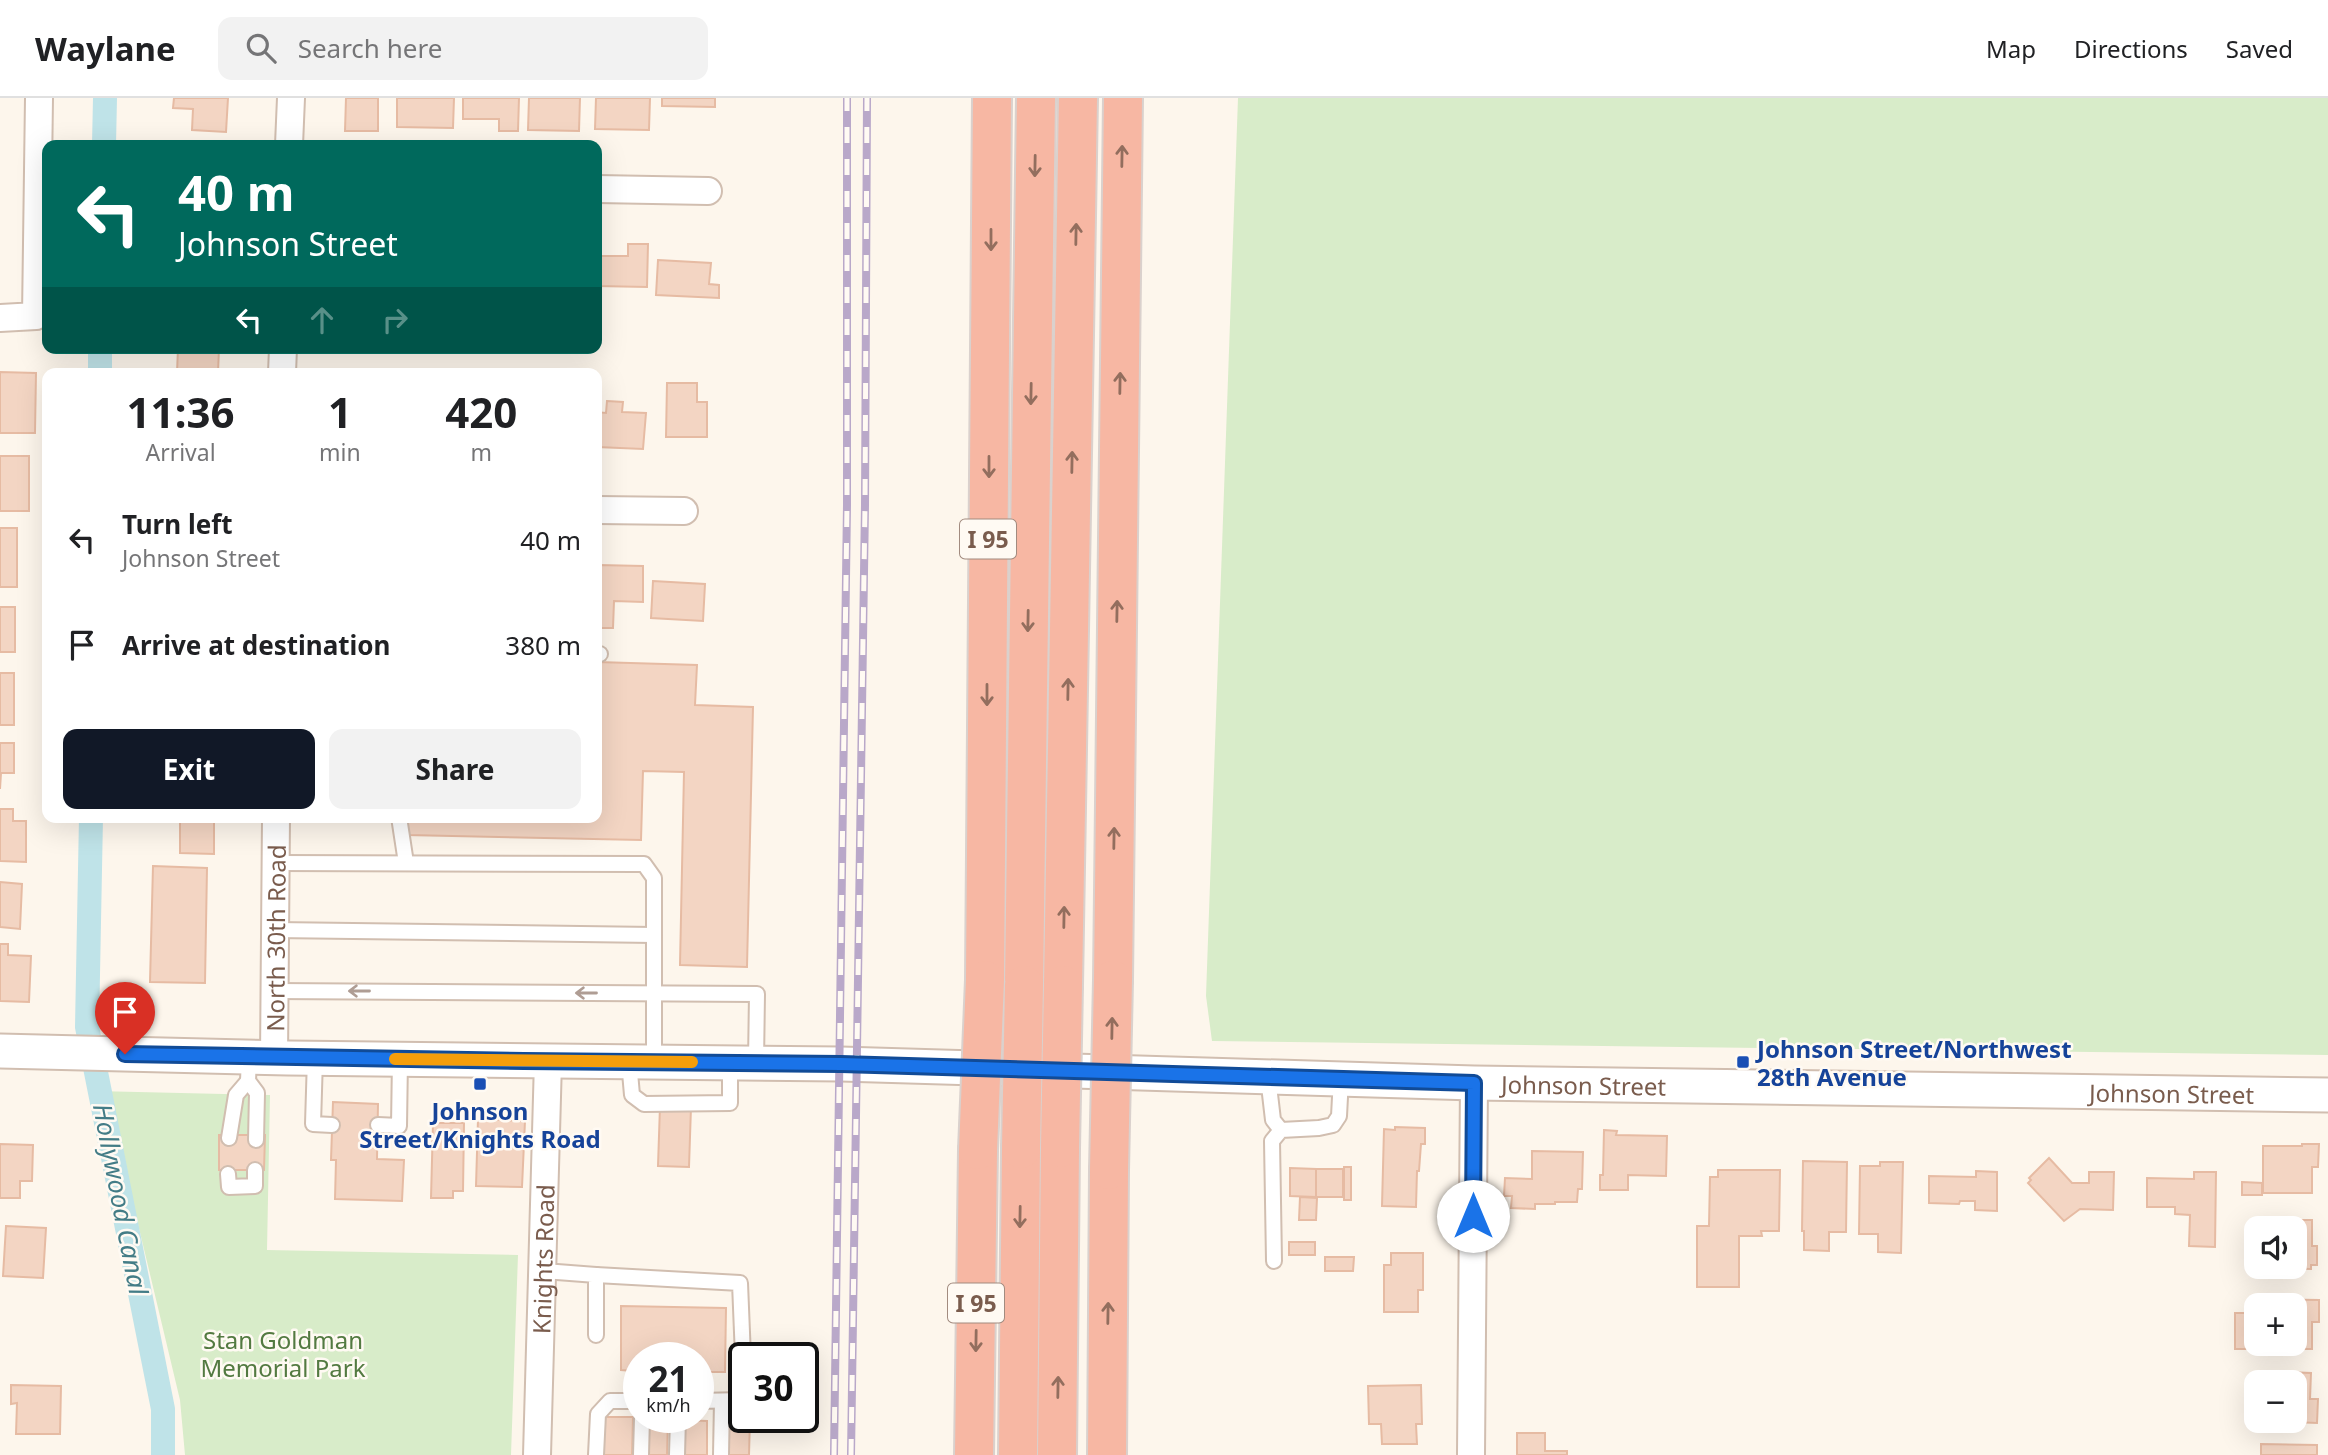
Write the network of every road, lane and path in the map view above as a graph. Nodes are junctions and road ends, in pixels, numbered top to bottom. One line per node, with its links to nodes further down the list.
1 (39, 98): 10 (street)
2 (290, 98): 7 (street)
3 (992, 98): 55 (highway, I 95, one-way to 55, bridge)
4 (1036, 98): 56 (highway, one-way to 56, bridge)
5 (1078, 98): 57 (highway, one-way to 5, bridge)
6 (1123, 98): 58 (highway, one-way to 6, bridge)
7 (289, 140)
8 (602, 189): 9 (street)
9 (708, 191)
10 (0, 318)
11 (602, 510): 12 (street)
12 (684, 511)
13 (276, 823): 15 (street, North 30th Road)
14 (400, 823): 16 (lane)
15 (275, 863): 16 (lane); 17 (street, North 30th Road)
16 (406, 863): 18 (lane)
17 (275, 930): 18 (lane); 19 (street, North 30th Road)
18 (654, 935): 20 (lane)
19 (274, 991): 20 (lane, one-way to 19); 27 (street, North 30th Road)
20 (654, 993): 25 (lane); 26 (lane)
21 (0, 1051): 27 (street, Johnson Street)
22 (315, 1058): 23 (street, Johnson Street); 27 (street, Johnson Street); 32 (lane)
23 (400, 1059): 24 (street, Johnson Street); 33 (lane)
24 (548, 1061): 25 (street, Johnson Street); 40 (street, Knights Road)
25 (641, 1062): 26 (street, Johnson Street)
26 (743, 1062): 28 (street, Johnson Street)
27 (257, 1065): 35 (lane); 36 (lane)
28 (1268, 1076): 29 (street, Johnson Street); 34 (lane)
29 (1341, 1078): 30 (street, Johnson Street); 34 (lane)
30 (1474, 1083): 31 (street, Johnson Street); 59 (street)
31 (2328, 1095)
32 (332, 1125)
33 (378, 1125)
34 (1282, 1130): 39 (lane)
35 (229, 1138)
36 (256, 1140)
37 (256, 1170): 38 (lane)
38 (228, 1174)
39 (1274, 1261)
40 (544, 1271): 41 (lane); 50 (street, Knights Road)
41 (596, 1275): 42 (lane); 43 (lane)
42 (596, 1335)
43 (742, 1342)
44 (623, 1401): 51 (lane)
45 (714, 1401): 46 (lane)
46 (722, 1401): 47 (lane); 54 (lane)
47 (728, 1401)
48 (642, 1433): 52 (lane)
49 (678, 1433): 53 (lane)
50 (537, 1455)
51 (596, 1455)
52 (641, 1455)
53 (677, 1455)
54 (721, 1455)
55 (974, 1455)
56 (1018, 1455)
57 (1057, 1455)
58 (1107, 1455)
59 (1471, 1455)

